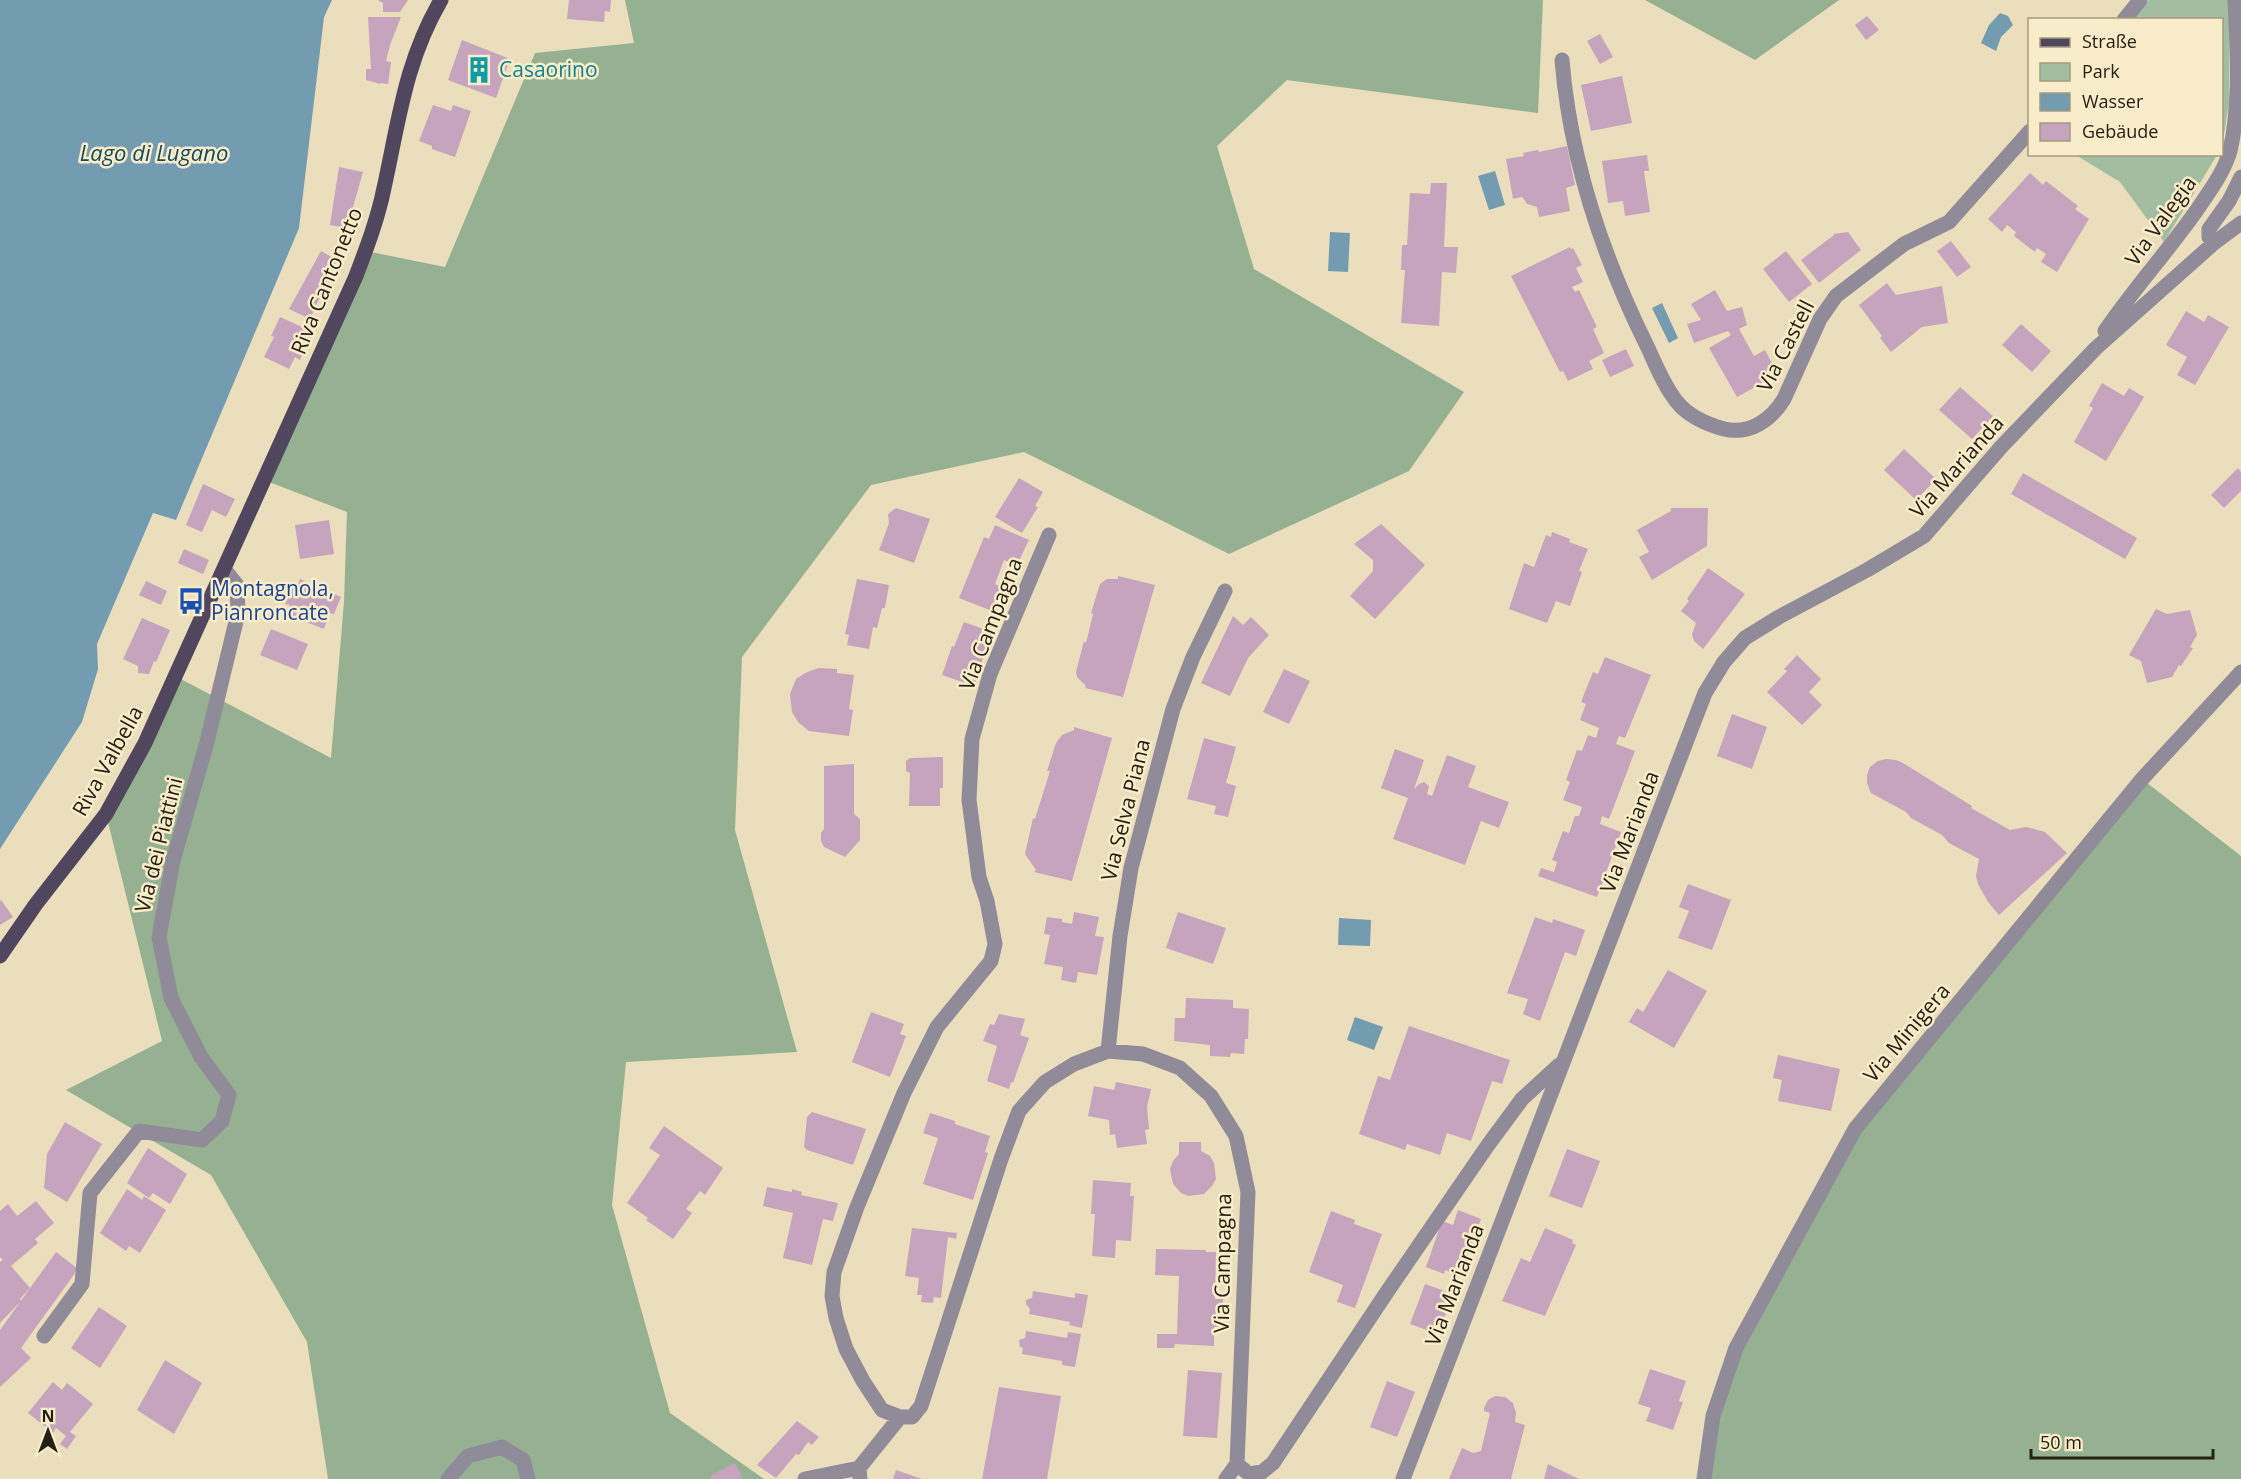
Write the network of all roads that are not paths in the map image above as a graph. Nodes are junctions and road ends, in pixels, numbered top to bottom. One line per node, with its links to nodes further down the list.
1 (441, 0): 13 (main road, Riva Cantonetto)
2 (2140, 0): 4 (street)
3 (2235, 0): 6 (street, Via Valegia)
4 (2126, 18)
5 (1562, 60): 7 (street, Via Castell)
6 (2240, 83): 11 (street, Via Valegia)
7 (2028, 133)
8 (2241, 177): 10 (street)
9 (2241, 223): 10 (street)
10 (2214, 243): 11 (street)
11 (2096, 348): 18 (street, Via Marianda)
12 (1049, 535): 20 (street, Via Campagna)
13 (224, 568): 16 (main road, Riva Valbella); 19 (street, Via dei Piattini)
14 (1225, 591): 17 (street, Via Selva Piana)
15 (2241, 672): 28 (street, Via Minigera)
16 (0, 956)
17 (1108, 1051): 20 (street, Via Campagna); 21 (street, Via Campagna)
18 (1563, 1063): 21 (street); 27 (street, Via Marianda)
19 (44, 1336)
20 (900, 1417): 22 (street, Via Campagna)
21 (1237, 1464): 26 (street)
22 (860, 1474): 25 (street)
23 (448, 1479): 24 (street)
24 (528, 1479)
25 (805, 1479)
26 (1226, 1479)
27 (1403, 1479)
28 (1704, 1479)

